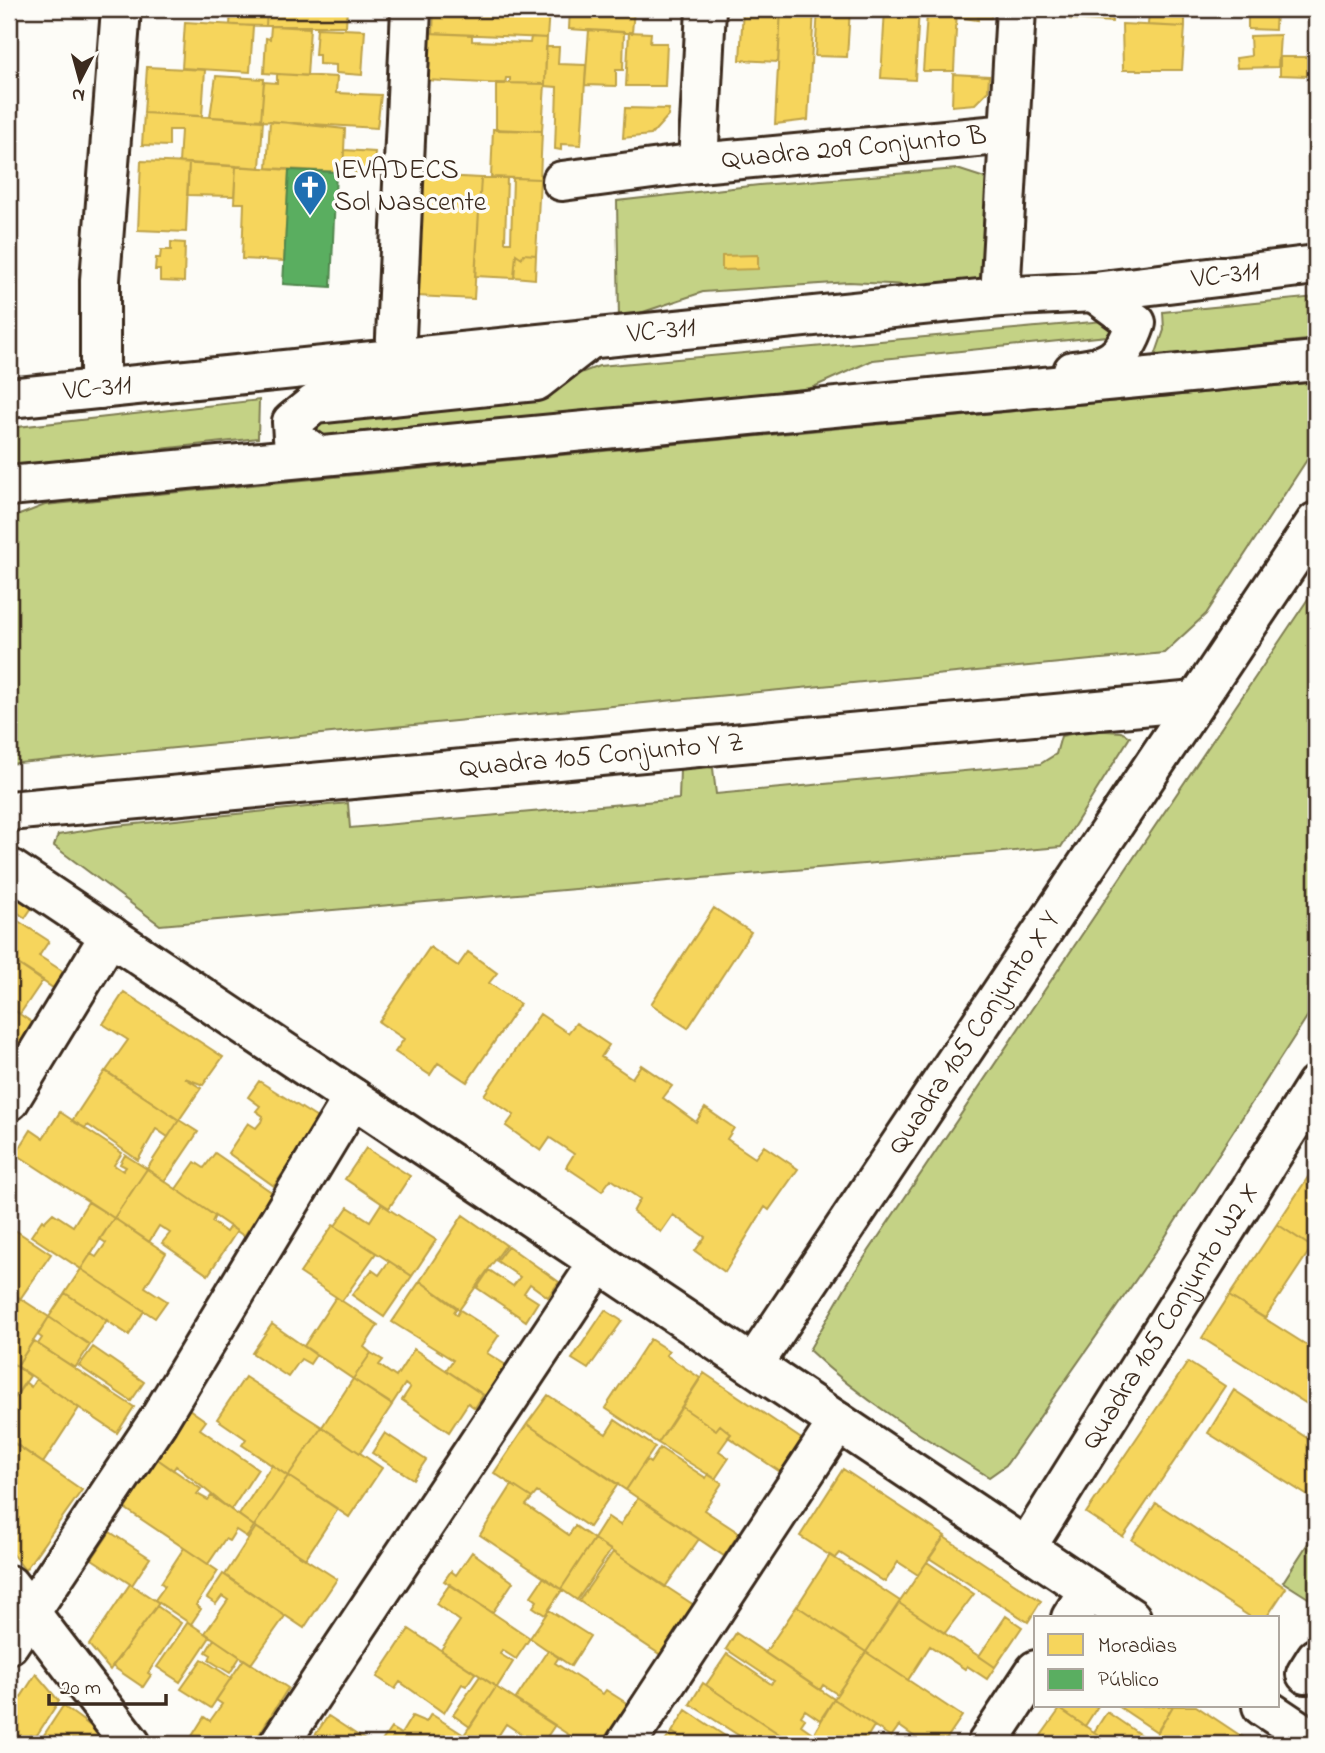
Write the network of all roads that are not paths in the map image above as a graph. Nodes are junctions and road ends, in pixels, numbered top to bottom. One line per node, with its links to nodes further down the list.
1 (121, 9): 14 (street)
2 (411, 9): 12 (street)
3 (706, 9): 6 (street)
4 (1016, 9): 5 (street)
5 (1009, 135): 6 (street, Quadra 209 Conjunto B); 10 (street)
6 (698, 163): 7 (street, Quadra 209 Conjunto B)
7 (562, 181)
8 (1316, 265): 9 (street, VC-311)
9 (1094, 292): 10 (street, VC-311); 16 (street)
10 (1000, 297): 11 (street, VC-311)
11 (590, 339): 12 (street, VC-311); 17 (street)
12 (395, 359): 14 (street, VC-311)
13 (1316, 361): 16 (street)
14 (100, 389): 15 (street, VC-311)
15 (9, 398)
16 (868, 404): 17 (street)
17 (318, 457): 18 (street)
18 (9, 486)
19 (1316, 522): 20 (street, Quadra 105 Conjunto X Y)
20 (1195, 701): 21 (street, Quadra 105 Conjunto Y Z); 28 (street, Quadra 105 Conjunto X Y)
21 (9, 811)
22 (9, 867): 23 (street)
23 (110, 935): 25 (street); 26 (street)
24 (1316, 1084): 30 (street, Quadra 105 Conjunto W2 X)
25 (353, 1098): 27 (street); 31 (street)
26 (9, 1101)
27 (599, 1262): 28 (street); 39 (street)
28 (753, 1365): 29 (street)
29 (838, 1422): 30 (street); 40 (street)
30 (1026, 1548): 32 (street)
31 (19, 1599): 34 (street); 38 (street)
32 (1080, 1604): 33 (street)
33 (1124, 1616)
34 (9, 1644)
35 (1034, 1673): 41 (street)
36 (1265, 1708): 37 (street)
37 (1316, 1742)
38 (131, 1744)
39 (279, 1744)
40 (626, 1744)
41 (987, 1744)

